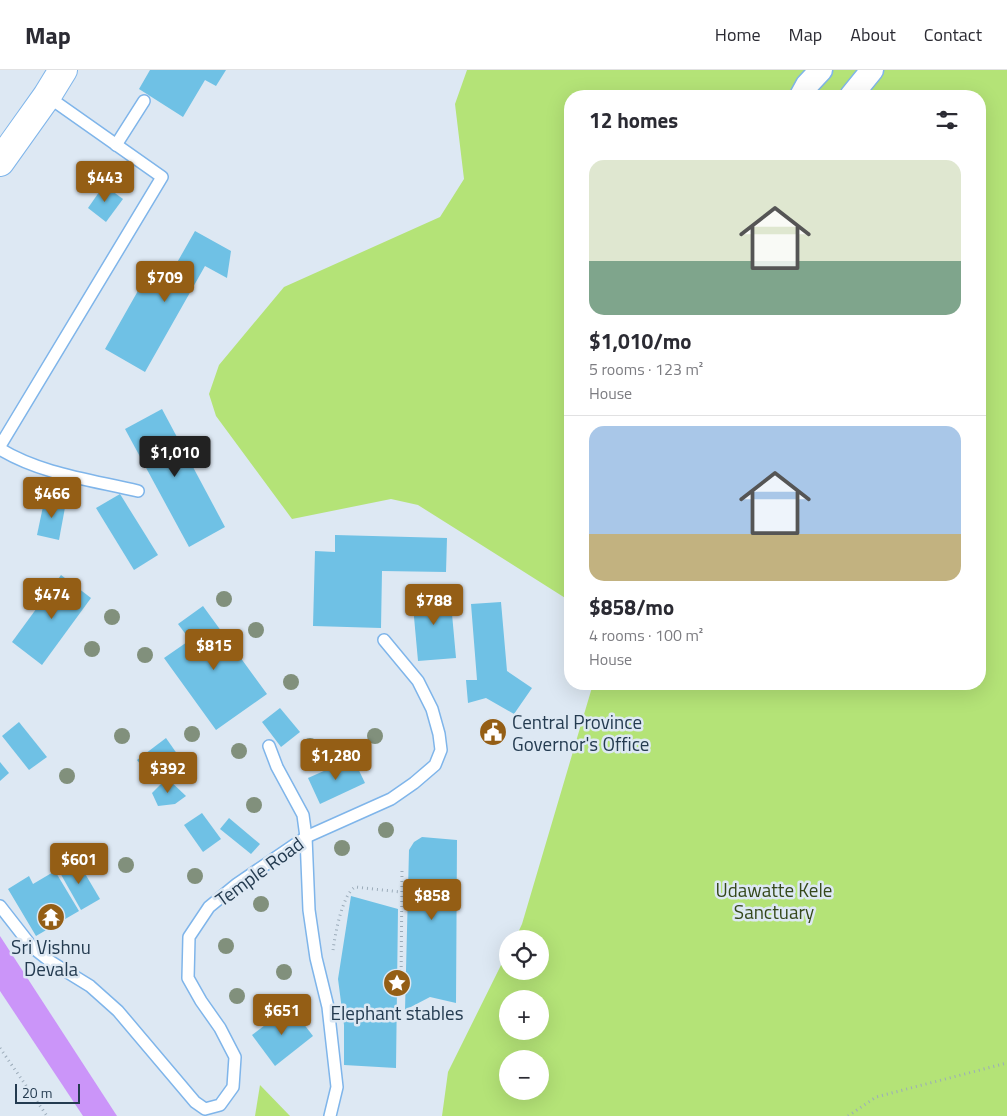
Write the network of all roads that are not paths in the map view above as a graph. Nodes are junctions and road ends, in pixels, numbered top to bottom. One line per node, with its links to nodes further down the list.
1 (62, 70): 6 (street)
2 (821, 70): 4 (street)
3 (872, 70): 5 (street)
4 (804, 90)
5 (856, 90)
6 (47, 96): 8 (lane); 9 (street)
7 (144, 101): 8 (lane)
8 (116, 145): 10 (lane)
9 (0, 162)
10 (0, 448): 11 (lane)
11 (138, 491)
12 (384, 640): 14 (lane, Temple Road)
13 (268, 746): 14 (lane)
14 (306, 837): 15 (lane, Temple Road); 16 (lane)
15 (0, 906)
16 (330, 1116)

